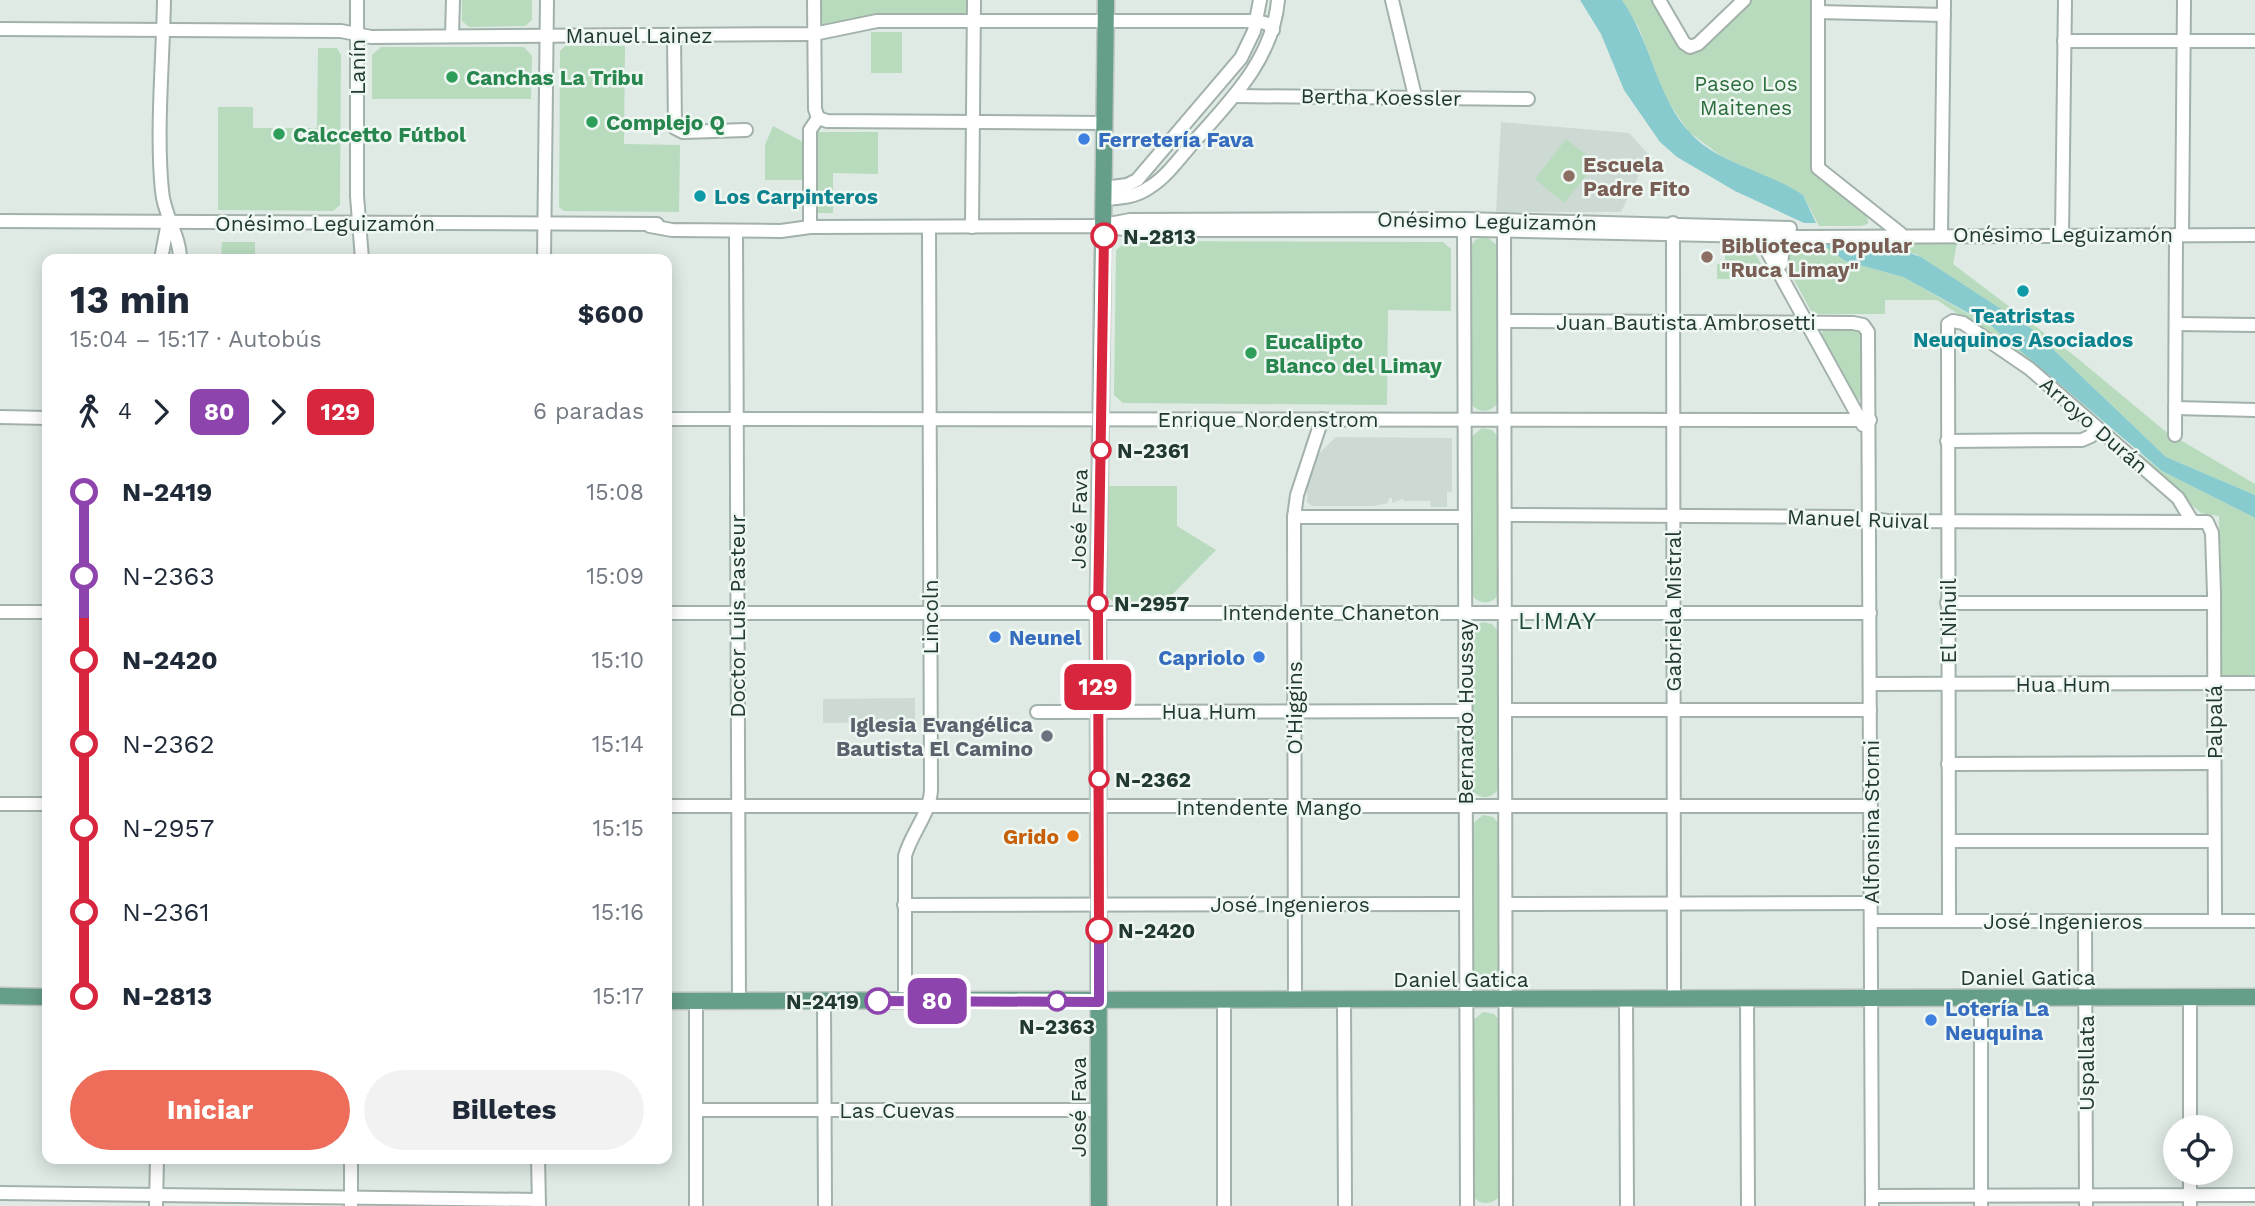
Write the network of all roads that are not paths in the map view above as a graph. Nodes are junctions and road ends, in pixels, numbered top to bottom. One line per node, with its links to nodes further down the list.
1 (164, 0): 22 (street)
2 (357, 0): 24 (street, Lanín)
3 (453, 0): 28 (street)
4 (547, 0): 27 (street)
5 (814, 0): 26 (street)
6 (975, 0): 19 (street)
7 (1106, 0): 20 (main road, José Fava)
8 (1260, 0): 18 (street)
9 (1278, 0): 23 (street)
10 (1392, 0): 33 (street)
11 (1659, 0): 12 (street)
12 (1744, 0)
13 (1944, 0): 17 (street)
14 (2065, 0): 29 (street)
15 (2184, 0): 30 (street)
16 (1818, 6): 17 (street); 57 (street)
17 (1944, 15): 58 (street)
18 (1257, 21): 20 (street, Manuel Lainez); 23 (street); 39 (street)
19 (974, 22): 20 (street, Manuel Lainez); 26 (street, Manuel Lainez); 36 (street)
20 (1105, 23): 37 (main road, José Fava)
21 (0, 29): 22 (street, Manuel Lainez)
22 (163, 30): 24 (street, Manuel Lainez); 43 (street)
23 (1273, 30): 32 (street)
24 (357, 34): 28 (street, Manuel Lainez); 44 (street, Lanín)
25 (674, 34): 26 (street, Manuel Lainez); 27 (street, Manuel Lainez); 38 (street)
26 (814, 34): 35 (street)
27 (547, 35): 28 (street, Manuel Lainez); 46 (street)
28 (452, 36)
29 (2064, 41): 30 (street); 59 (street)
30 (2184, 41): 31 (street); 60 (street)
31 (2255, 41)
32 (1234, 96): 33 (street, Bertha Koessler); 40 (street)
33 (1415, 96): 34 (street, Bertha Koessler)
34 (1528, 99)
35 (818, 118): 36 (street); 50 (street)
36 (973, 122): 37 (street); 52 (street)
37 (1105, 123): 41 (main road, José Fava)
38 (746, 130)
39 (1145, 172): 40 (street); 41 (street)
40 (1157, 182): 41 (street)
41 (1104, 193): 49 (main road, José Fava)
42 (0, 221): 43 (street, Onésimo Leguizamón)
43 (168, 222): 44 (street, Onésimo Leguizamón); 63 (street); 64 (street)
44 (360, 224): 46 (street, Onésimo Leguizamón); 65 (street, Lanín)
45 (1464, 224): 47 (street, Onésimo Leguizamón); 49 (street, Onésimo Leguizamón); 85 (street, Bernardo Houssay)
46 (544, 225): 48 (street, Onésimo Leguizamón); 66 (street)
47 (1504, 225): 53 (street, Onésimo Leguizamón); 69 (street, Bernardo Houssay)
48 (650, 226): 50 (street, Onésimo Leguizamón); 55 (street, Onésimo Leguizamón)
49 (1104, 226): 52 (street, Onésimo Leguizamón); 83 (main road, José Fava)
50 (807, 227): 51 (street, Onésimo Leguizamón); 55 (street, Onésimo Leguizamón)
51 (929, 227): 52 (street, Onésimo Leguizamón); 82 (street, Lincoln)
52 (972, 227)
53 (1672, 228): 54 (street, Onésimo Leguizamón); 70 (street, Gabriela Mistral)
54 (1760, 230): 56 (street, Onésimo Leguizamón); 62 (street, Onésimo Leguizamón); 67 (street, Alfonsina Storni); 68 (street, Alfonsina Storni)
55 (736, 231): 81 (street, Doctor Luis Pasteur)
56 (1870, 234): 57 (street, Onésimo Leguizamón); 62 (street, Onésimo Leguizamón)
57 (1901, 234): 58 (street, Onésimo Leguizamón)
58 (1941, 234): 59 (street, Onésimo Leguizamón)
59 (2062, 234): 60 (street, Onésimo Leguizamón)
60 (2179, 235): 61 (street, Onésimo Leguizamón); 73 (street)
61 (2255, 235)
62 (1800, 237): 67 (street)
63 (162, 254)
64 (179, 254)
65 (362, 254)
66 (544, 254)
67 (1782, 264): 68 (street, Alfonsina Storni)
68 (1795, 299): 72 (street, Alfonsina Storni)
69 (1505, 321): 70 (street, Juan Bautista Ambrosetti); 86 (street, Bernardo Houssay)
70 (1673, 322): 72 (street, Juan Bautista Ambrosetti); 87 (street, Gabriela Mistral)
71 (1950, 322): 89 (street, Arroyo Durán); 91 (street, El Nihuil)
72 (1808, 323): 75 (street, Juan Bautista Ambrosetti); 88 (street, Alfonsina Storni)
73 (2176, 324): 74 (street); 76 (street)
74 (2255, 325)
75 (1866, 327): 88 (street, Alfonsina Storni)
76 (2175, 408): 77 (street); 90 (street)
77 (2255, 410)
78 (0, 417): 79 (street)
79 (42, 418)
80 (672, 419): 81 (street, Enrique Nordenstrom)
81 (736, 419): 82 (street, Enrique Nordenstrom); 110 (street, Doctor Luis Pasteur)
82 (929, 419): 83 (street, Enrique Nordenstrom); 104 (street, Lincoln)
83 (1101, 419): 84 (street, Enrique Nordenstrom); 105 (main road, José Fava)
84 (1322, 419): 85 (street, Enrique Nordenstrom); 94 (street, O'Higgins)
85 (1464, 419): 86 (street, Enrique Nordenstrom); 95 (street, Bernardo Houssay)
86 (1505, 419): 87 (street, Enrique Nordenstrom); 92 (street, Bernardo Houssay)
87 (1673, 420): 88 (street, Enrique Nordenstrom); 93 (street, Gabriela Mistral)
88 (1865, 420): 96 (street, Alfonsina Storni)
89 (2095, 428): 91 (street); 98 (street, Arroyo Durán)
90 (2175, 435)
91 (1947, 441): 97 (street, El Nihuil)
92 (1505, 515): 93 (street, Manuel Ruival); 108 (street, Bernardo Houssay)
93 (1673, 516): 96 (street, Manuel Ruival); 111 (street, Gabriela Mistral)
94 (1294, 517): 95 (street); 106 (street, O'Higgins)
95 (1465, 517): 107 (street, Bernardo Houssay)
96 (1870, 519): 97 (street, Manuel Ruival); 112 (street, Alfonsina Storni)
97 (1947, 521): 98 (street, Manuel Ruival); 100 (street, El Nihuil)
98 (2192, 521): 99 (street, Manuel Ruival)
99 (2209, 524): 101 (street, Palpalá)
100 (1948, 603): 101 (street); 116 (street, El Nihuil)
101 (2214, 603): 113 (street, Palpalá)
102 (0, 612): 103 (street)
103 (42, 612)
104 (930, 612): 105 (street, Intendente Chaneton); 110 (street, Intendente Chaneton); 132 (street, Lincoln)
105 (1098, 612): 106 (street, Intendente Chaneton); 123 (main road, José Fava)
106 (1294, 612): 107 (street, Intendente Chaneton); 120 (street, O'Higgins)
107 (1465, 612): 108 (street, Intendente Chaneton); 121 (street, Bernardo Houssay)
108 (1505, 612): 111 (street, Intendente Chaneton); 117 (street, Bernardo Houssay)
109 (672, 613): 110 (street, Intendente Chaneton)
110 (737, 613): 129 (street, Doctor Luis Pasteur)
111 (1673, 613): 112 (street, Intendente Chaneton); 118 (street, Gabriela Mistral)
112 (1870, 613): 115 (street, Alfonsina Storni)
113 (2214, 683): 114 (street, Hua Hum); 116 (street, Hua Hum); 124 (street, Palpalá)
114 (2255, 683)
115 (1870, 684): 116 (street, Hua Hum); 119 (street, Alfonsina Storni)
116 (1948, 684): 125 (street, El Nihuil)
117 (1505, 710): 118 (street); 136 (street, Bernardo Houssay)
118 (1673, 710): 119 (street); 130 (street, Gabriela Mistral)
119 (1870, 710): 131 (street, Alfonsina Storni)
120 (1294, 711): 121 (street, Hua Hum); 123 (street, Hua Hum); 134 (street, O'Higgins)
121 (1465, 711): 135 (street, Bernardo Houssay)
122 (1037, 712): 123 (street, Hua Hum)
123 (1098, 712): 133 (main road, José Fava)
124 (2214, 762): 125 (street); 138 (street, Palpalá)
125 (1948, 764): 137 (street, El Nihuil)
126 (0, 804): 127 (street)
127 (42, 804)
128 (672, 806): 129 (street, Intendente Mango)
129 (738, 806): 132 (street, Intendente Mango); 165 (street, Doctor Luis Pasteur)
130 (1674, 806): 131 (street, Intendente Mango); 136 (street, Intendente Mango); 143 (street, Gabriela Mistral)
131 (1871, 806): 139 (street, Alfonsina Storni)
132 (928, 807): 133 (street, Intendente Mango); 144 (street, Lincoln)
133 (1099, 807): 134 (street, Intendente Mango); 145 (main road, José Fava)
134 (1294, 807): 135 (street, Intendente Mango); 140 (street, O'Higgins)
135 (1465, 807): 136 (street, Intendente Mango); 141 (street, Bernardo Houssay)
136 (1505, 807): 142 (street, Bernardo Houssay)
137 (1949, 841): 138 (street); 147 (street, El Nihuil)
138 (2214, 841): 149 (street, Palpalá)
139 (1871, 903): 143 (street); 146 (street, Alfonsina Storni)
140 (1295, 904): 141 (street, José Ingenieros); 145 (street, José Ingenieros); 169 (street, O'Higgins)
141 (1466, 904): 159 (street, Bernardo Houssay)
142 (1506, 904): 143 (street); 160 (street, Bernardo Houssay)
143 (1674, 904): 162 (street, Gabriela Mistral)
144 (904, 905): 145 (street, José Ingenieros); 167 (street, Lincoln)
145 (1099, 905): 171 (main road, José Fava)
146 (1871, 921): 147 (street, José Ingenieros); 158 (street, Alfonsina Storni)
147 (1949, 921): 148 (street, José Ingenieros)
148 (2085, 921): 149 (street, José Ingenieros); 154 (street, Uspallata)
149 (2215, 921): 150 (street, José Ingenieros)
150 (2255, 921)
151 (0, 996): 152 (main road)
152 (42, 997)
153 (1981, 998): 154 (main road, Daniel Gatica); 158 (main road, Daniel Gatica); 183 (street)
154 (2085, 998): 155 (main road, Daniel Gatica); 184 (street, Uspallata)
155 (2190, 998): 156 (main road, Daniel Gatica); 175 (street)
156 (2255, 998)
157 (1747, 999): 158 (main road, Daniel Gatica); 162 (main road, Daniel Gatica); 196 (street)
158 (1872, 999): 182 (street, Alfonsina Storni)
159 (1466, 1000): 160 (main road, Daniel Gatica); 170 (main road, Daniel Gatica); 193 (street, Bernardo Houssay)
160 (1506, 1000): 161 (main road, Daniel Gatica); 194 (street, Bernardo Houssay)
161 (1626, 1000): 162 (main road, Daniel Gatica); 195 (street)
162 (1674, 1000)
163 (672, 1001): 164 (main road, Daniel Gatica)
164 (696, 1001): 165 (main road, Daniel Gatica); 172 (street)
165 (739, 1001): 166 (main road, Daniel Gatica)
166 (824, 1001): 167 (main road, Daniel Gatica); 173 (street)
167 (905, 1001): 171 (main road, Daniel Gatica)
168 (1224, 1001): 169 (main road, Daniel Gatica); 171 (main road, Daniel Gatica); 191 (street)
169 (1295, 1001): 170 (main road, Daniel Gatica)
170 (1344, 1001): 192 (street)
171 (1099, 1002): 174 (main road, José Fava)
172 (696, 1110): 173 (street, Las Cuevas); 188 (street)
173 (825, 1110): 174 (street, Las Cuevas); 189 (street)
174 (1099, 1110): 190 (main road, José Fava)
175 (2190, 1115)
176 (157, 1164): 181 (street)
177 (351, 1164): 186 (street)
178 (538, 1164): 187 (street)
179 (0, 1193): 181 (street)
180 (2255, 1195): 185 (street)
181 (157, 1200): 186 (street)
182 (1872, 1201): 183 (street)
183 (1981, 1201): 184 (street)
184 (2086, 1201): 185 (street)
185 (2190, 1201)
186 (351, 1202): 187 (street)
187 (538, 1203)
188 (696, 1206)
189 (825, 1206)
190 (1099, 1206)
191 (1224, 1206)
192 (1345, 1206)
193 (1466, 1206)
194 (1506, 1206)
195 (1627, 1206)
196 (1748, 1206)

